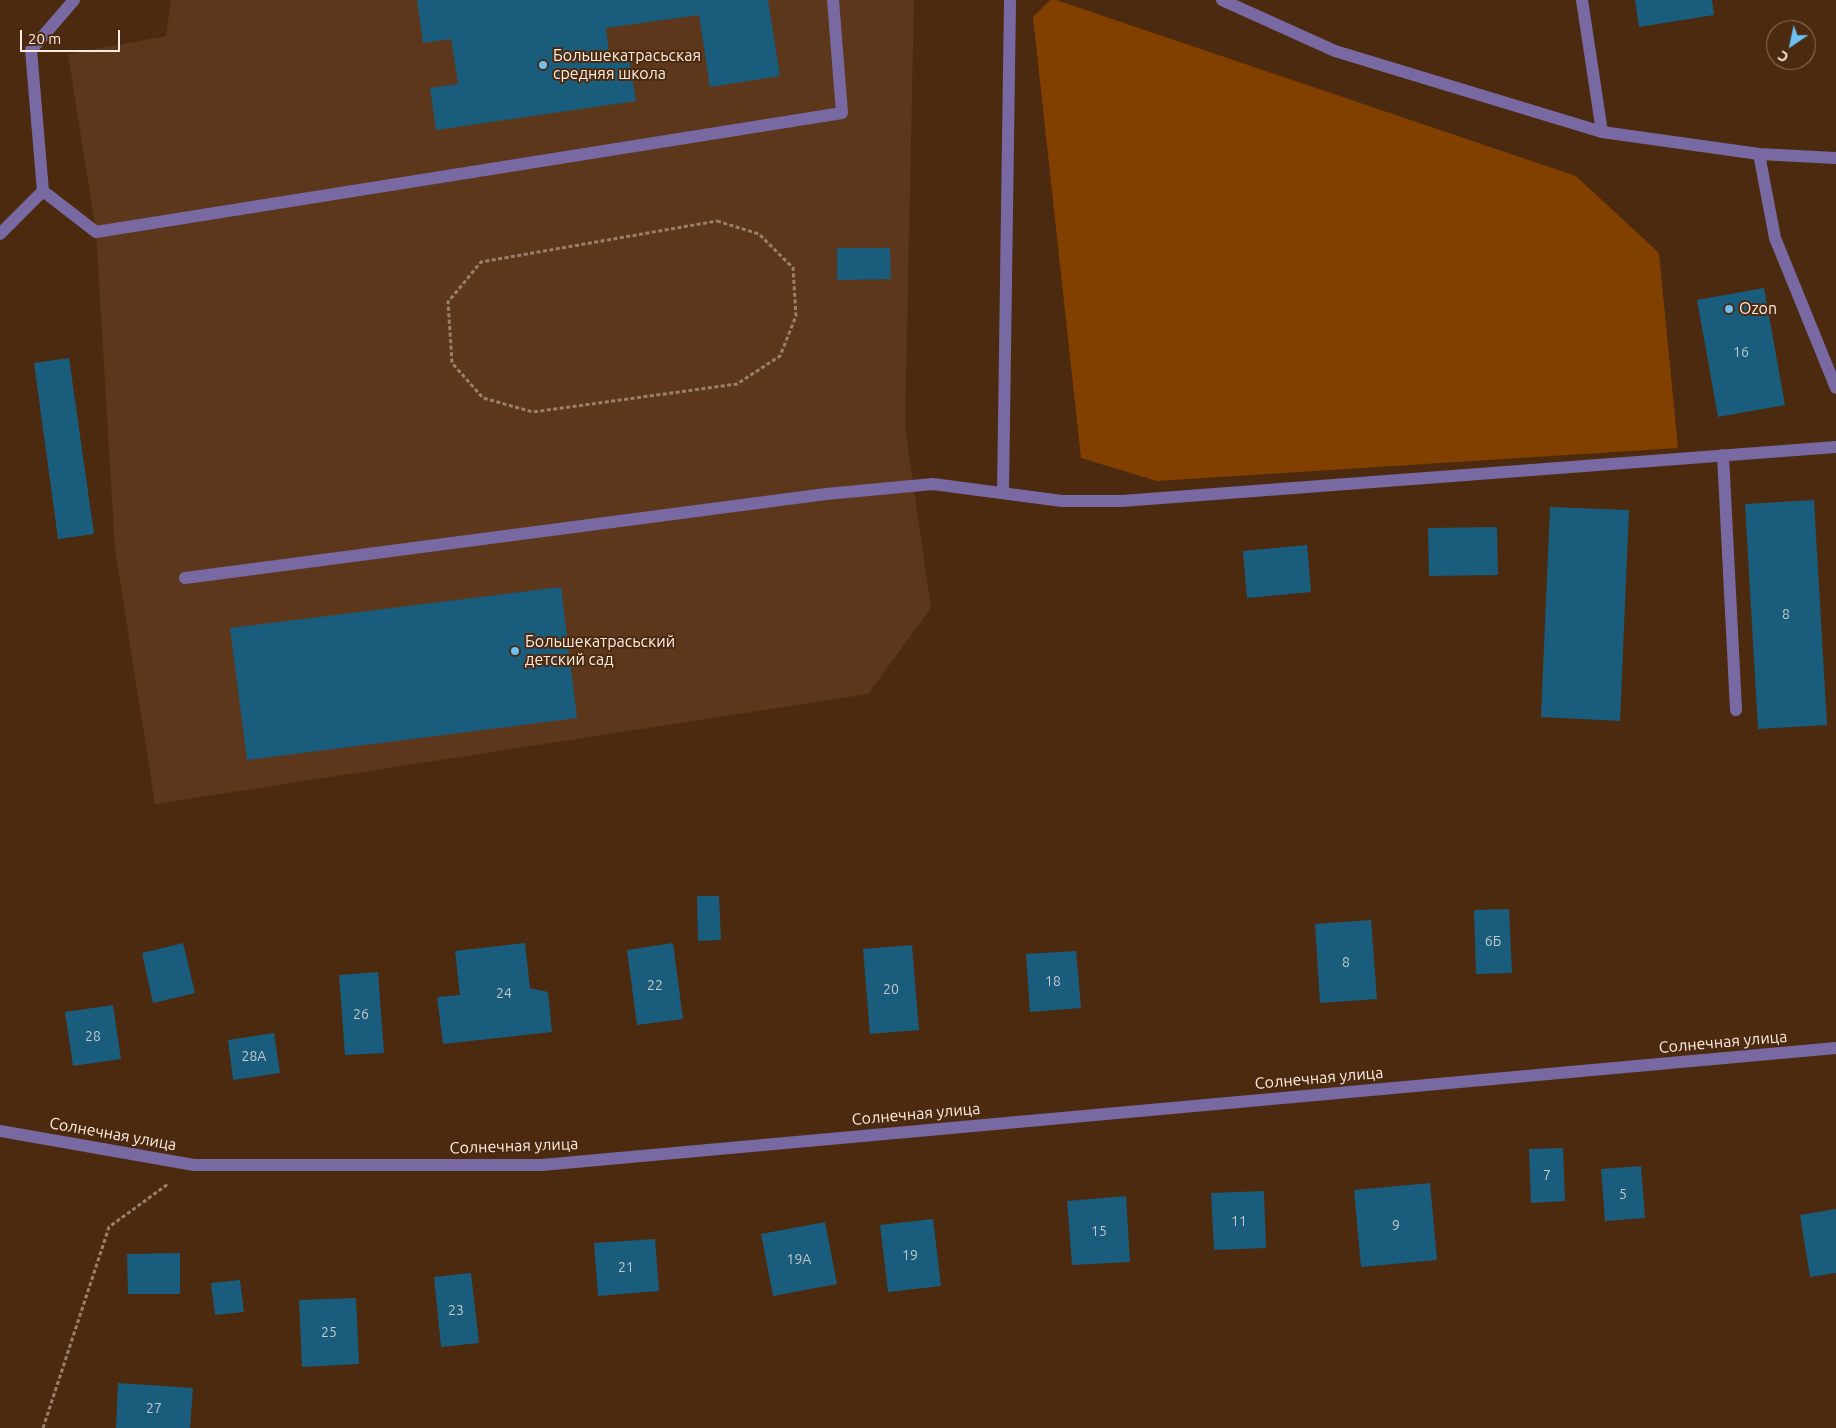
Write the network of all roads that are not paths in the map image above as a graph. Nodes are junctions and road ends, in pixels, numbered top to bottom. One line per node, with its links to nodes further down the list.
1 (74, 0): 9 (street)
2 (833, 0): 9 (street)
3 (1010, 0): 14 (street)
4 (1222, 0): 6 (street)
5 (1582, 0): 6 (street)
6 (1602, 132): 7 (street)
7 (1759, 154): 8 (street); 11 (street)
8 (1836, 158)
9 (43, 191): 10 (street)
10 (0, 234)
11 (1836, 388)
12 (1836, 447): 13 (street)
13 (1723, 455): 14 (street); 16 (street)
14 (1003, 492): 15 (street)
15 (186, 578)
16 (1736, 710)
17 (1836, 1048): 18 (street, Солнечная улица)
18 (0, 1131)

